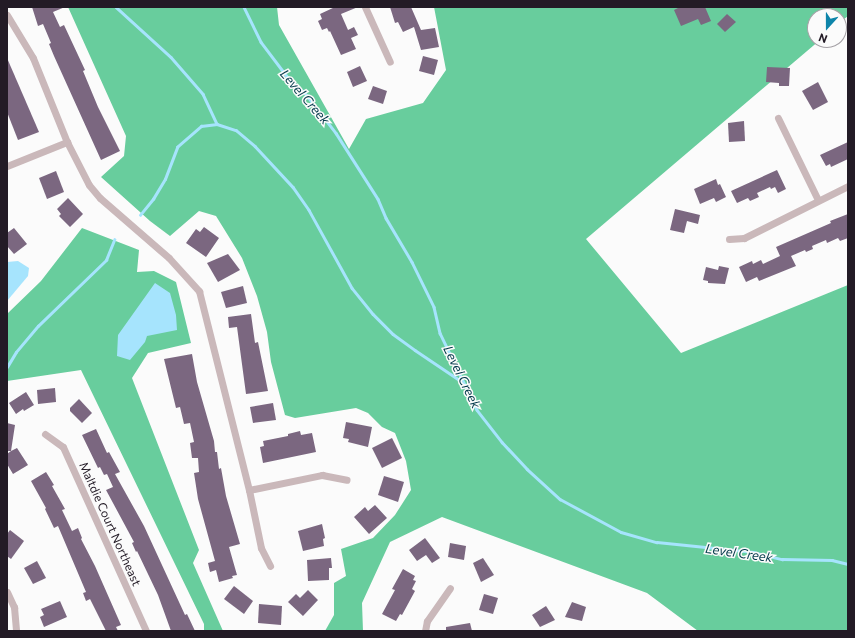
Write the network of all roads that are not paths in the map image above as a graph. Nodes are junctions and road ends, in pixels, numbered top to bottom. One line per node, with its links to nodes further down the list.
1 (365, 7): 3 (street)
2 (7, 15): 5 (street)
3 (390, 62)
4 (778, 118): 8 (street)
5 (68, 142): 6 (street); 12 (street)
6 (7, 166)
7 (848, 186): 8 (street)
8 (818, 200): 9 (street)
9 (729, 239)
10 (45, 434): 17 (street, Maltdie Court Northeast)
11 (347, 480): 12 (street)
12 (249, 490): 13 (street)
13 (270, 566)
14 (450, 588): 18 (street)
15 (7, 592): 16 (street)
16 (16, 631)
17 (146, 631)
18 (425, 631)

